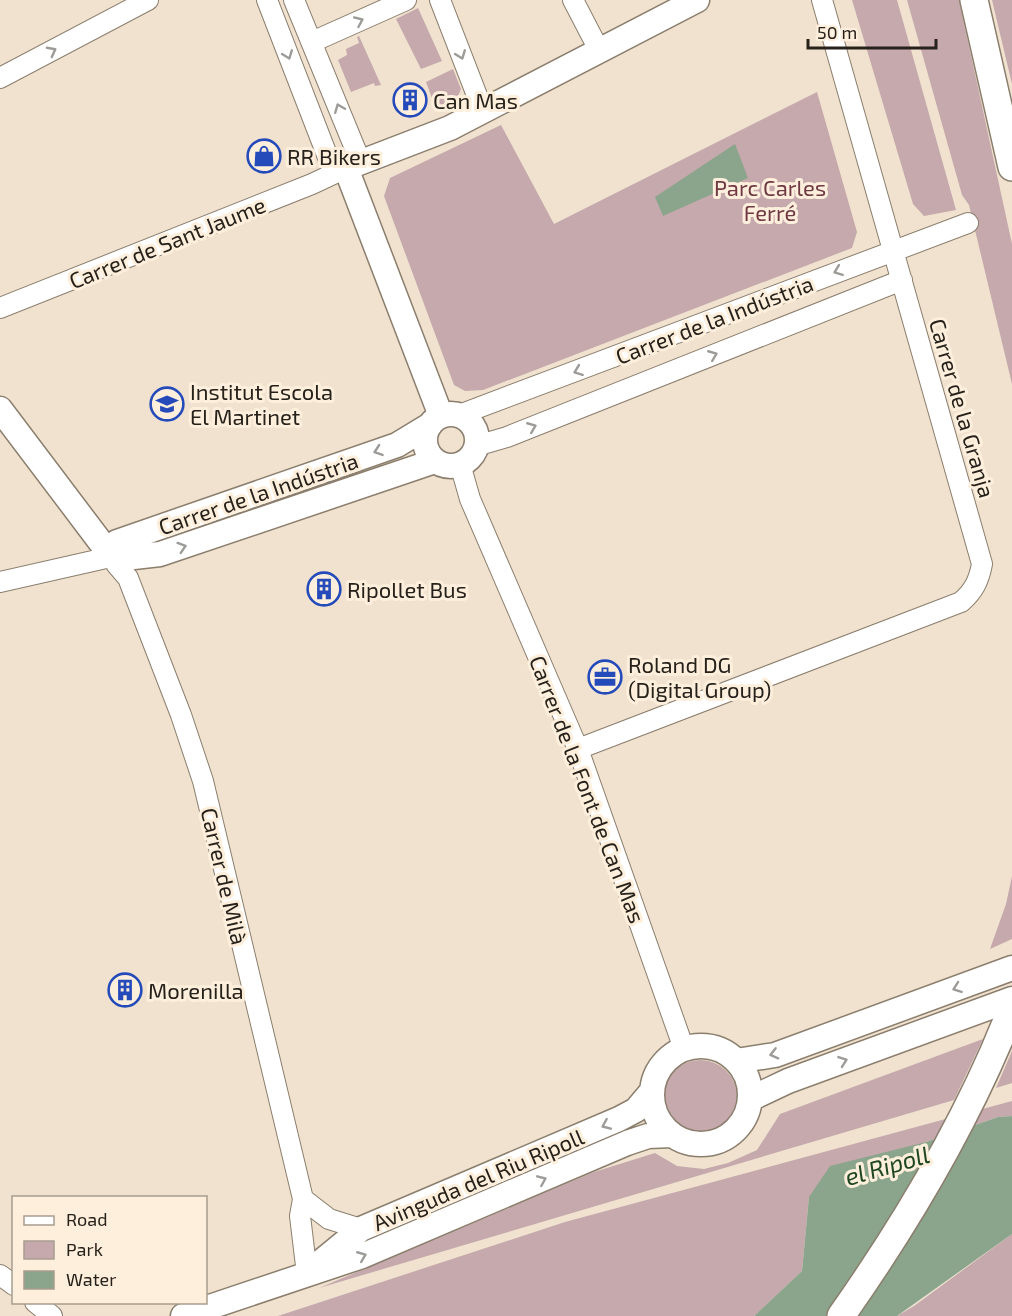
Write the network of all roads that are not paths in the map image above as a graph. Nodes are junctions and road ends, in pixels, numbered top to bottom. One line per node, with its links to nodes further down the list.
1 (148, 0): 12 (street, one-way to 1)
2 (267, 0): 15 (street, one-way to 15)
3 (294, 0): 10 (street)
4 (406, 0): 10 (street, one-way to 4)
5 (440, 0): 13 (street, one-way to 13)
6 (573, 0): 11 (street)
7 (697, 0): 11 (street, Carrer de Sant Jaume)
8 (822, 0): 17 (street, Carrer de la Granja)
9 (974, 0): 14 (main road)
10 (312, 42): 15 (street, one-way to 10)
11 (600, 52): 13 (street, Carrer de Sant Jaume)
12 (0, 78)
13 (483, 111): 15 (street, Carrer de Sant Jaume)
14 (1012, 167)
15 (347, 168): 19 (street, Carrer de Sant Jaume); 20 (street, Carrer de Sant Jaume); 22 (street)
16 (968, 223): 17 (street, Carrer de la Indústria)
17 (893, 250): 18 (street, Carrer de la Granja); 22 (street, Carrer de la Indústria, one-way to 22)
18 (902, 280): 23 (street, Carrer de la Indústria, one-way to 18); 28 (street, Carrer de la Granja)
19 (0, 297)
20 (0, 308)
21 (0, 409): 26 (street, Carrer de Milà)
22 (443, 419): 23 (street); 24 (street); 26 (street, Carrer de la Indústria, one-way to 26)
23 (476, 446): 25 (street)
24 (435, 461): 25 (street); 26 (street, Carrer de la Indústria, one-way to 24)
25 (460, 464): 28 (street, Carrer de la Font de Can Mas)
26 (114, 554): 27 (street, Carrer de la Indústria); 37 (street, Carrer de Milà)
27 (0, 582)
28 (578, 749): 32 (street, Carrer de la Font de Can Mas)
29 (1012, 968): 33 (street, one-way to 33)
30 (1012, 999): 35 (street, one-way to 30)
31 (1012, 1008): 43 (main road)
32 (684, 1049): 33 (street); 34 (street)
33 (736, 1061): 35 (street)
34 (652, 1091): 36 (street); 38 (street, Avinguda del Riu Ripoll, one-way to 38)
35 (750, 1099): 36 (street)
36 (672, 1135): 39 (street, Avinguda del Riu Ripoll, one-way to 36)
37 (303, 1199): 38 (street); 39 (street, Carrer de Milà)
38 (361, 1229): 39 (street, Avinguda del Riu Ripoll)
39 (307, 1274): 42 (street, Avinguda del Riu Ripoll)
40 (37, 1304): 41 (street)
41 (52, 1316)
42 (183, 1316)
43 (841, 1316)

